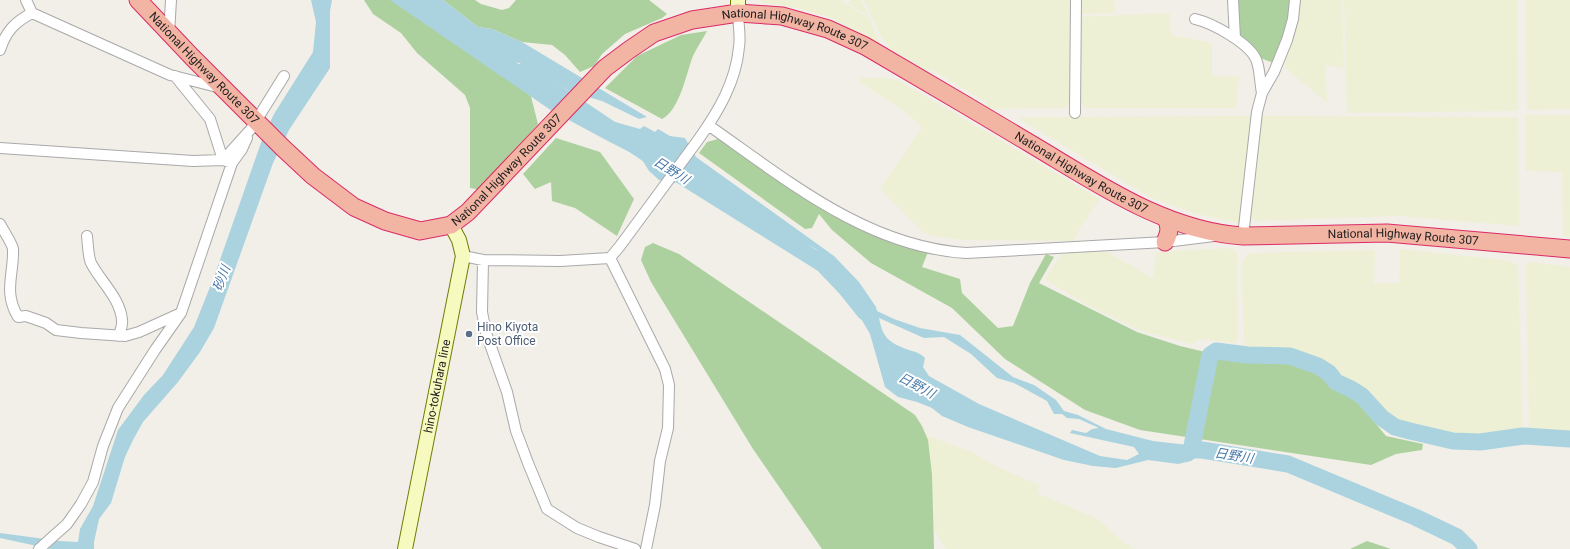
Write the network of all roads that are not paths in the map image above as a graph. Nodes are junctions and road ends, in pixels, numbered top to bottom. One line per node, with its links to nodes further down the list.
1 (26, 0): 8 (street)
2 (138, 0): 10 (highway, National Highway Route 307)
3 (171, 0): 10 (street)
4 (1076, 0): 17 (street)
5 (1233, 0): 11 (street)
6 (1296, 0): 16 (street)
7 (738, 6): 18 (street); 22 (highway, National Highway Route 307); 24 (highway, National Highway Route 307)
8 (32, 13): 12 (street); 13 (street)
9 (1195, 19): 11 (street)
10 (169, 34): 15 (highway, National Highway Route 307)
11 (1234, 38): 16 (street)
12 (0, 50)
13 (175, 76): 15 (street); 21 (street)
14 (284, 76): 19 (street)
15 (224, 90): 19 (highway, National Highway Route 307)
16 (1262, 93): 25 (street)
17 (1075, 113)
18 (708, 125): 27 (street); 30 (street)
19 (257, 126): 21 (street); 24 (highway, National Highway Route 307)
20 (0, 148): 21 (street)
21 (228, 162): 32 (street)
22 (1166, 218): 25 (highway, National Highway Route 307); 27 (highway)
23 (0, 224): 33 (street)
24 (451, 225): 29 (main road, hino-tokuhara line)
25 (1234, 235): 27 (street); 28 (highway, National Highway Route 307)
26 (86, 236): 33 (street)
27 (1165, 242)
28 (1570, 249)
29 (463, 256): 31 (street); 35 (main road, hino-tokuhara line)
30 (610, 258): 31 (street); 37 (street)
31 (483, 260): 36 (street)
32 (181, 313): 33 (street); 34 (street)
33 (119, 336)
34 (39, 549)
35 (405, 549)
36 (635, 549)
37 (646, 549)

